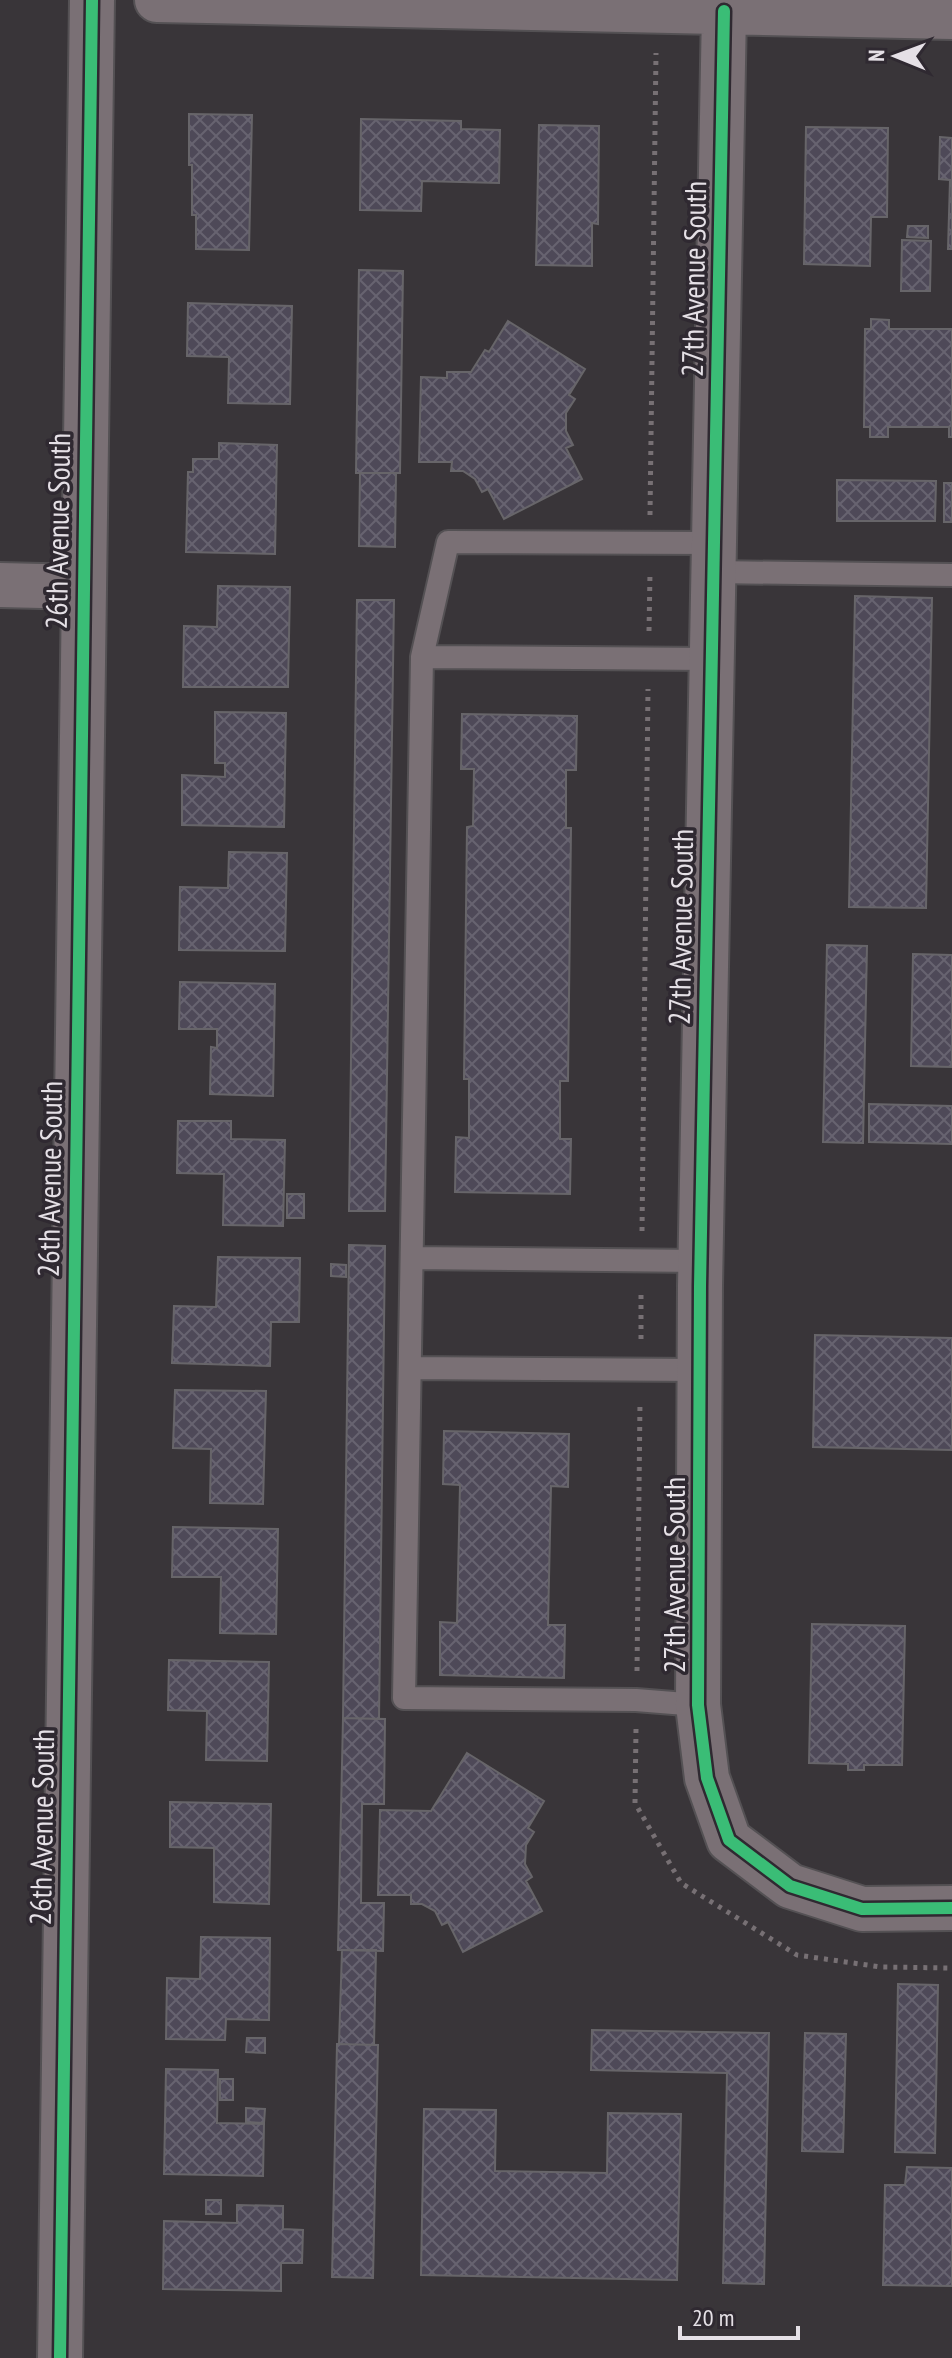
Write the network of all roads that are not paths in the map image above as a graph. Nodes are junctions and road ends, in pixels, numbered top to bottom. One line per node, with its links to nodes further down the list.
1 (92, 0): 8 (street, 26th Avenue South)
2 (157, 0): 3 (street)
3 (724, 11): 4 (street); 5 (street, 27th Avenue South)
4 (952, 17)
5 (714, 558): 6 (lane); 9 (lane); 10 (street, 27th Avenue South)
6 (952, 575)
7 (0, 585): 8 (street)
8 (83, 587): 17 (street, 26th Avenue South)
9 (422, 657): 10 (lane); 11 (lane)
10 (712, 659): 12 (street, 27th Avenue South)
11 (412, 1258): 12 (lane); 13 (lane)
12 (700, 1261): 14 (street, 27th Avenue South)
13 (410, 1368): 14 (lane); 15 (lane)
14 (699, 1370): 15 (street, 27th Avenue South)
15 (698, 1705): 16 (street, 27th Avenue South)
16 (952, 1908)
17 (60, 2358)

